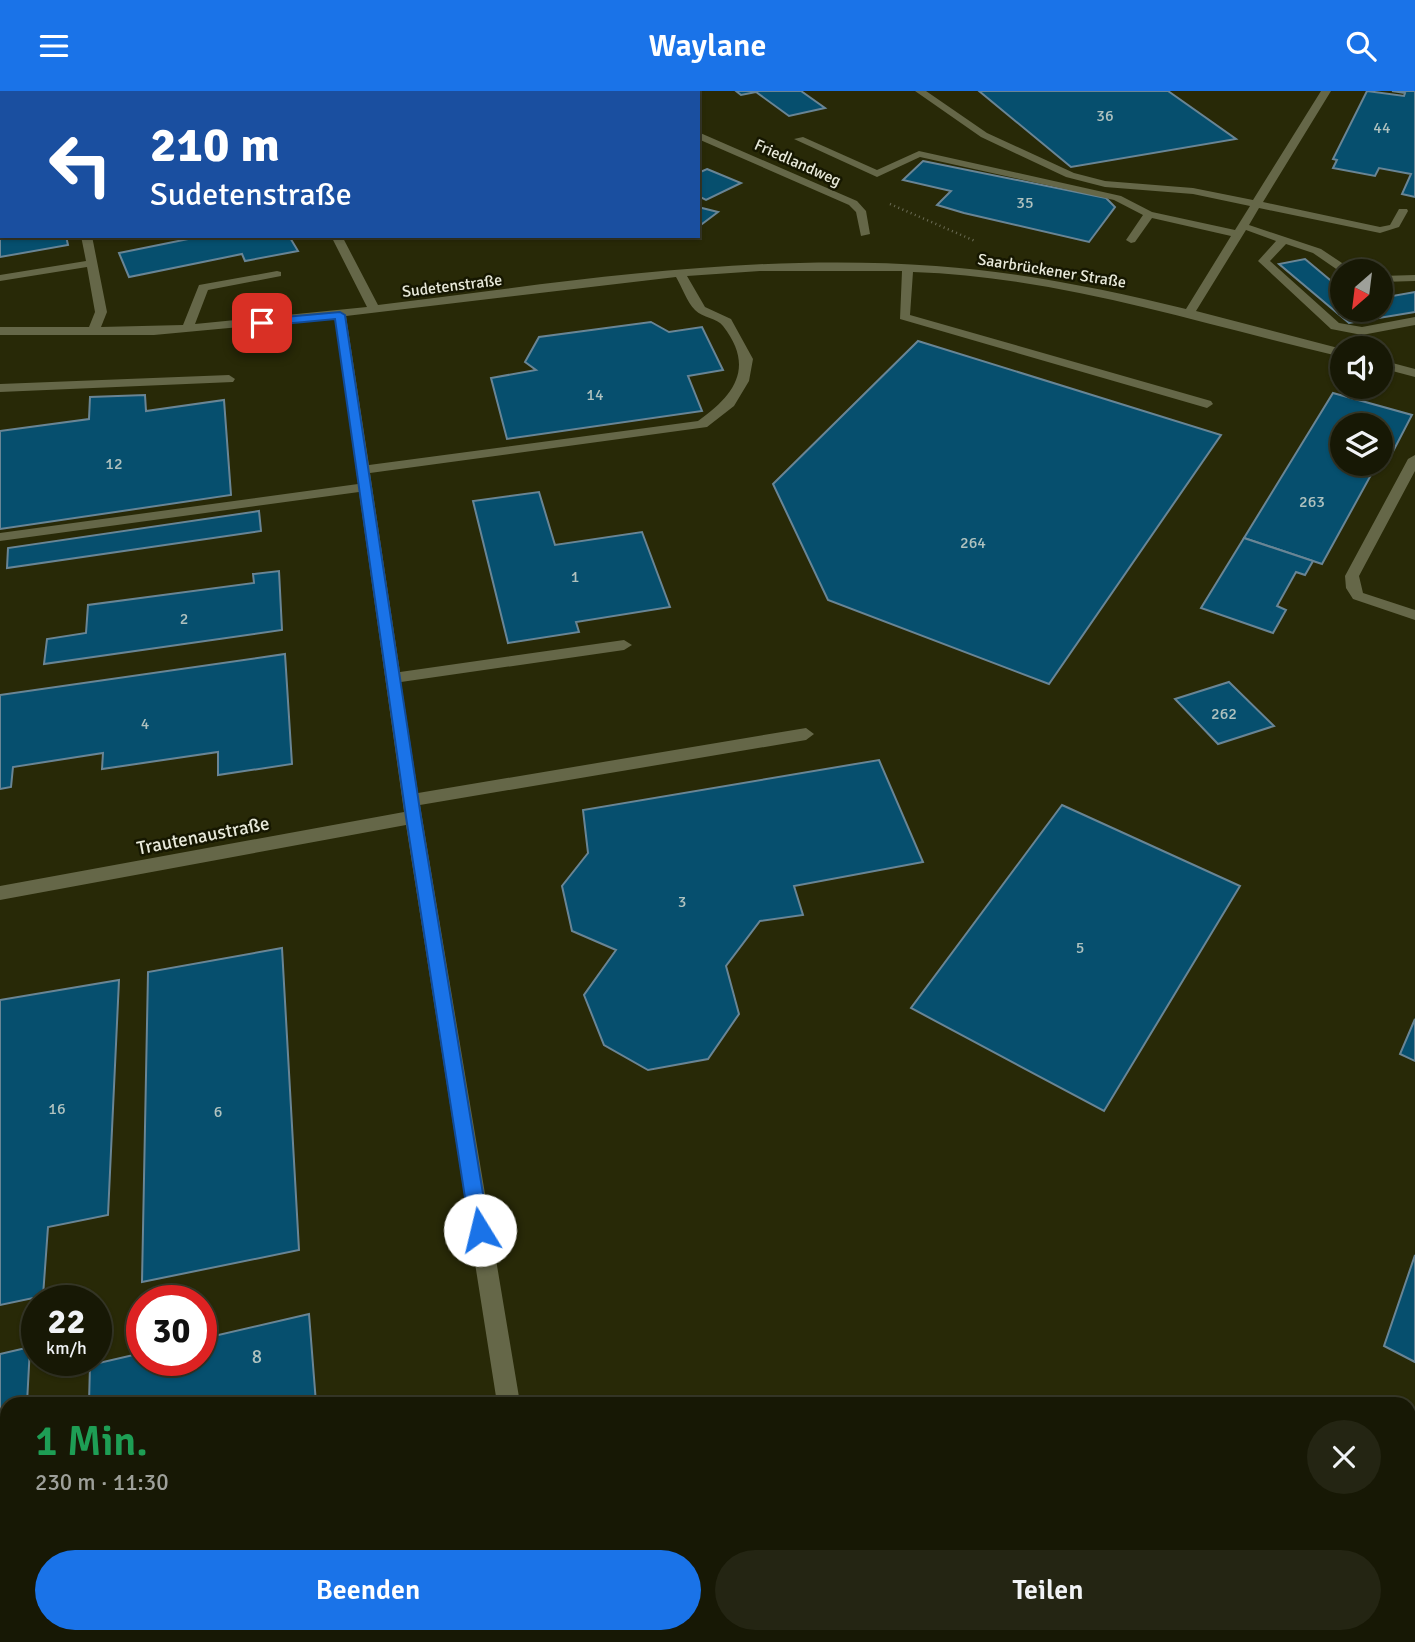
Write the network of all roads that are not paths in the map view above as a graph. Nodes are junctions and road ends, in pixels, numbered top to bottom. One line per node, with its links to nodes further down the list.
1 (920, 91): 5 (street)
2 (1326, 91): 5 (street)
3 (700, 136): 9 (street, Friedlandweg)
4 (799, 139): 7 (street)
5 (1255, 205): 6 (street); 8 (street)
6 (1403, 211)
7 (1149, 214): 8 (street); 13 (street)
8 (1240, 230): 12 (street); 23 (street)
9 (865, 234)
10 (86, 238): 15 (street)
11 (336, 238): 22 (street)
12 (1285, 238): 14 (street); 25 (street)
13 (1131, 240)
14 (1330, 260)
15 (92, 263): 19 (street); 28 (street)
16 (908, 268): 18 (street, Sudetenstraße); 23 (street, Saarbrückener Straße); 34 (street)
17 (277, 274): 26 (street)
18 (680, 274): 22 (street, Sudetenstraße); 36 (street)
19 (0, 278)
20 (1415, 278): 21 (street)
21 (1393, 279)
22 (375, 311): 24 (street, Sudetenstraße)
23 (1190, 312): 29 (street, Saarbrückener Straße)
24 (340, 315): 26 (street, Sudetenstraße); 36 (street)
25 (1415, 321)
26 (188, 328): 28 (street, Sudetenstraße)
27 (0, 331): 28 (street, Sudetenstraße)
28 (93, 332)
29 (1330, 350)
30 (1393, 367): 31 (street)
31 (1415, 373)
32 (229, 379): 33 (street)
33 (0, 387)
34 (1207, 404)
35 (1415, 459): 38 (street)
36 (364, 478): 37 (street); 40 (street)
37 (0, 537)
38 (1415, 615)
39 (624, 645): 40 (street)
40 (393, 678): 42 (street)
41 (806, 734): 42 (street, Trautenaustraße)
42 (412, 809): 43 (street, Trautenaustraße); 44 (street)
43 (0, 893)
44 (507, 1397)

